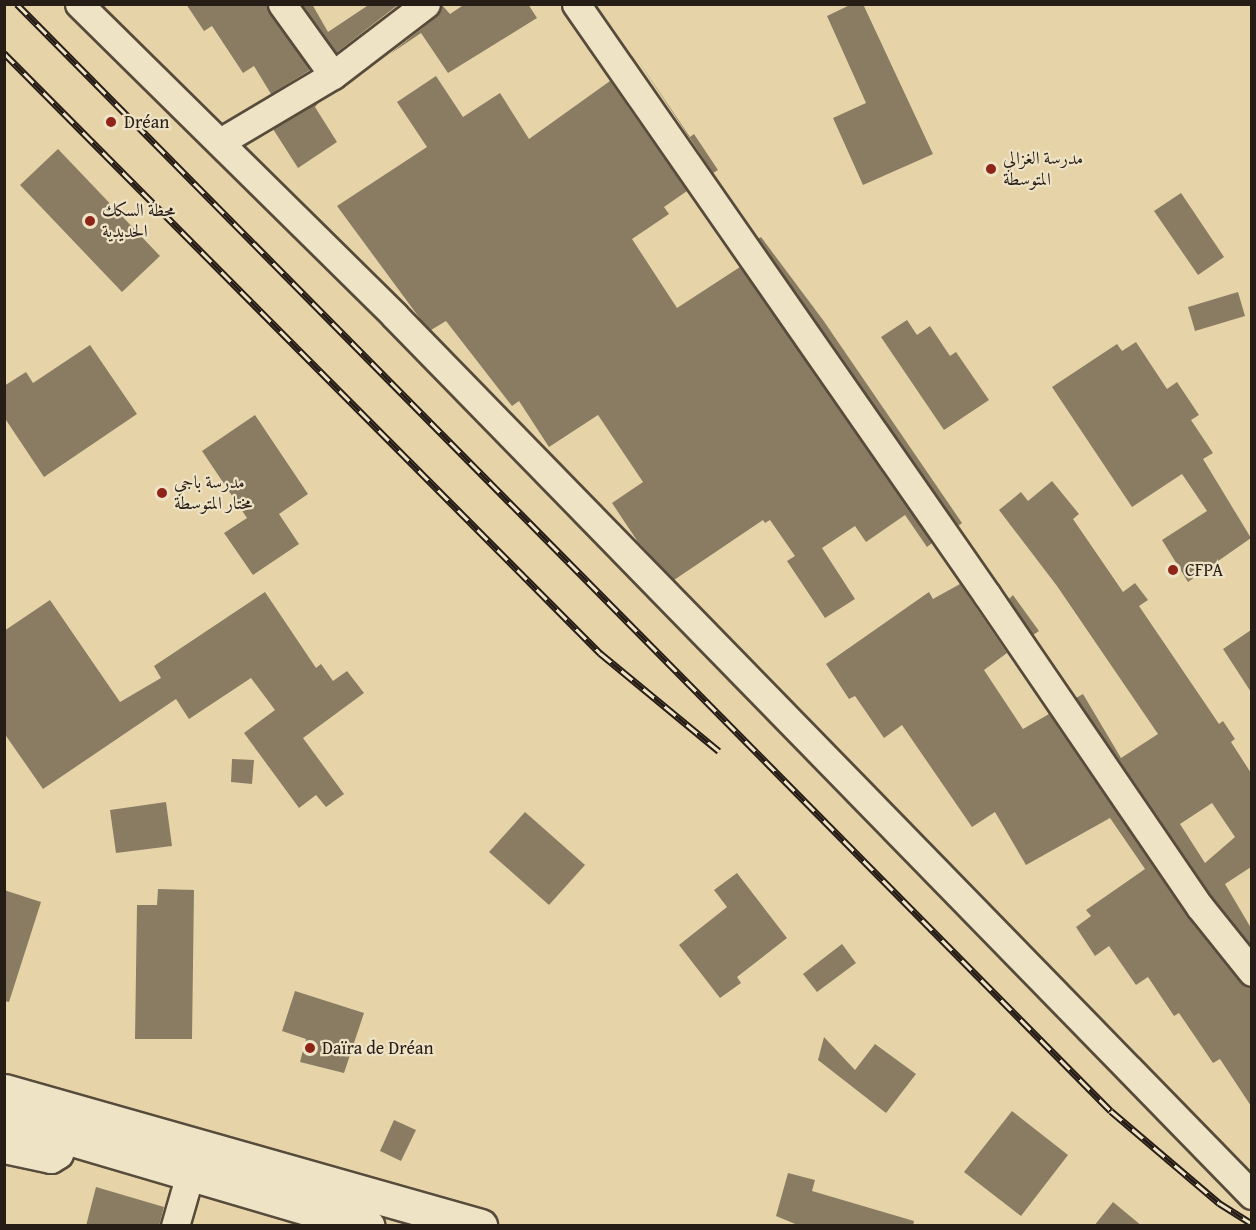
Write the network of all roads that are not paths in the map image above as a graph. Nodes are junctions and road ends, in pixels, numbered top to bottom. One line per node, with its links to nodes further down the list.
1 (79, 4): 6 (street)
2 (282, 4): 5 (street)
3 (426, 4): 5 (street)
4 (576, 4): 7 (street)
5 (333, 75): 6 (street)
6 (219, 142): 13 (street)
7 (1251, 972)
8 (4, 1091): 16 (main road)
9 (4, 1119): 10 (main road)
10 (66, 1135): 11 (street); 12 (main road)
11 (4, 1149)
12 (190, 1174): 14 (street); 15 (main road)
13 (1251, 1195)
14 (175, 1226)
15 (368, 1226)
16 (480, 1226)

